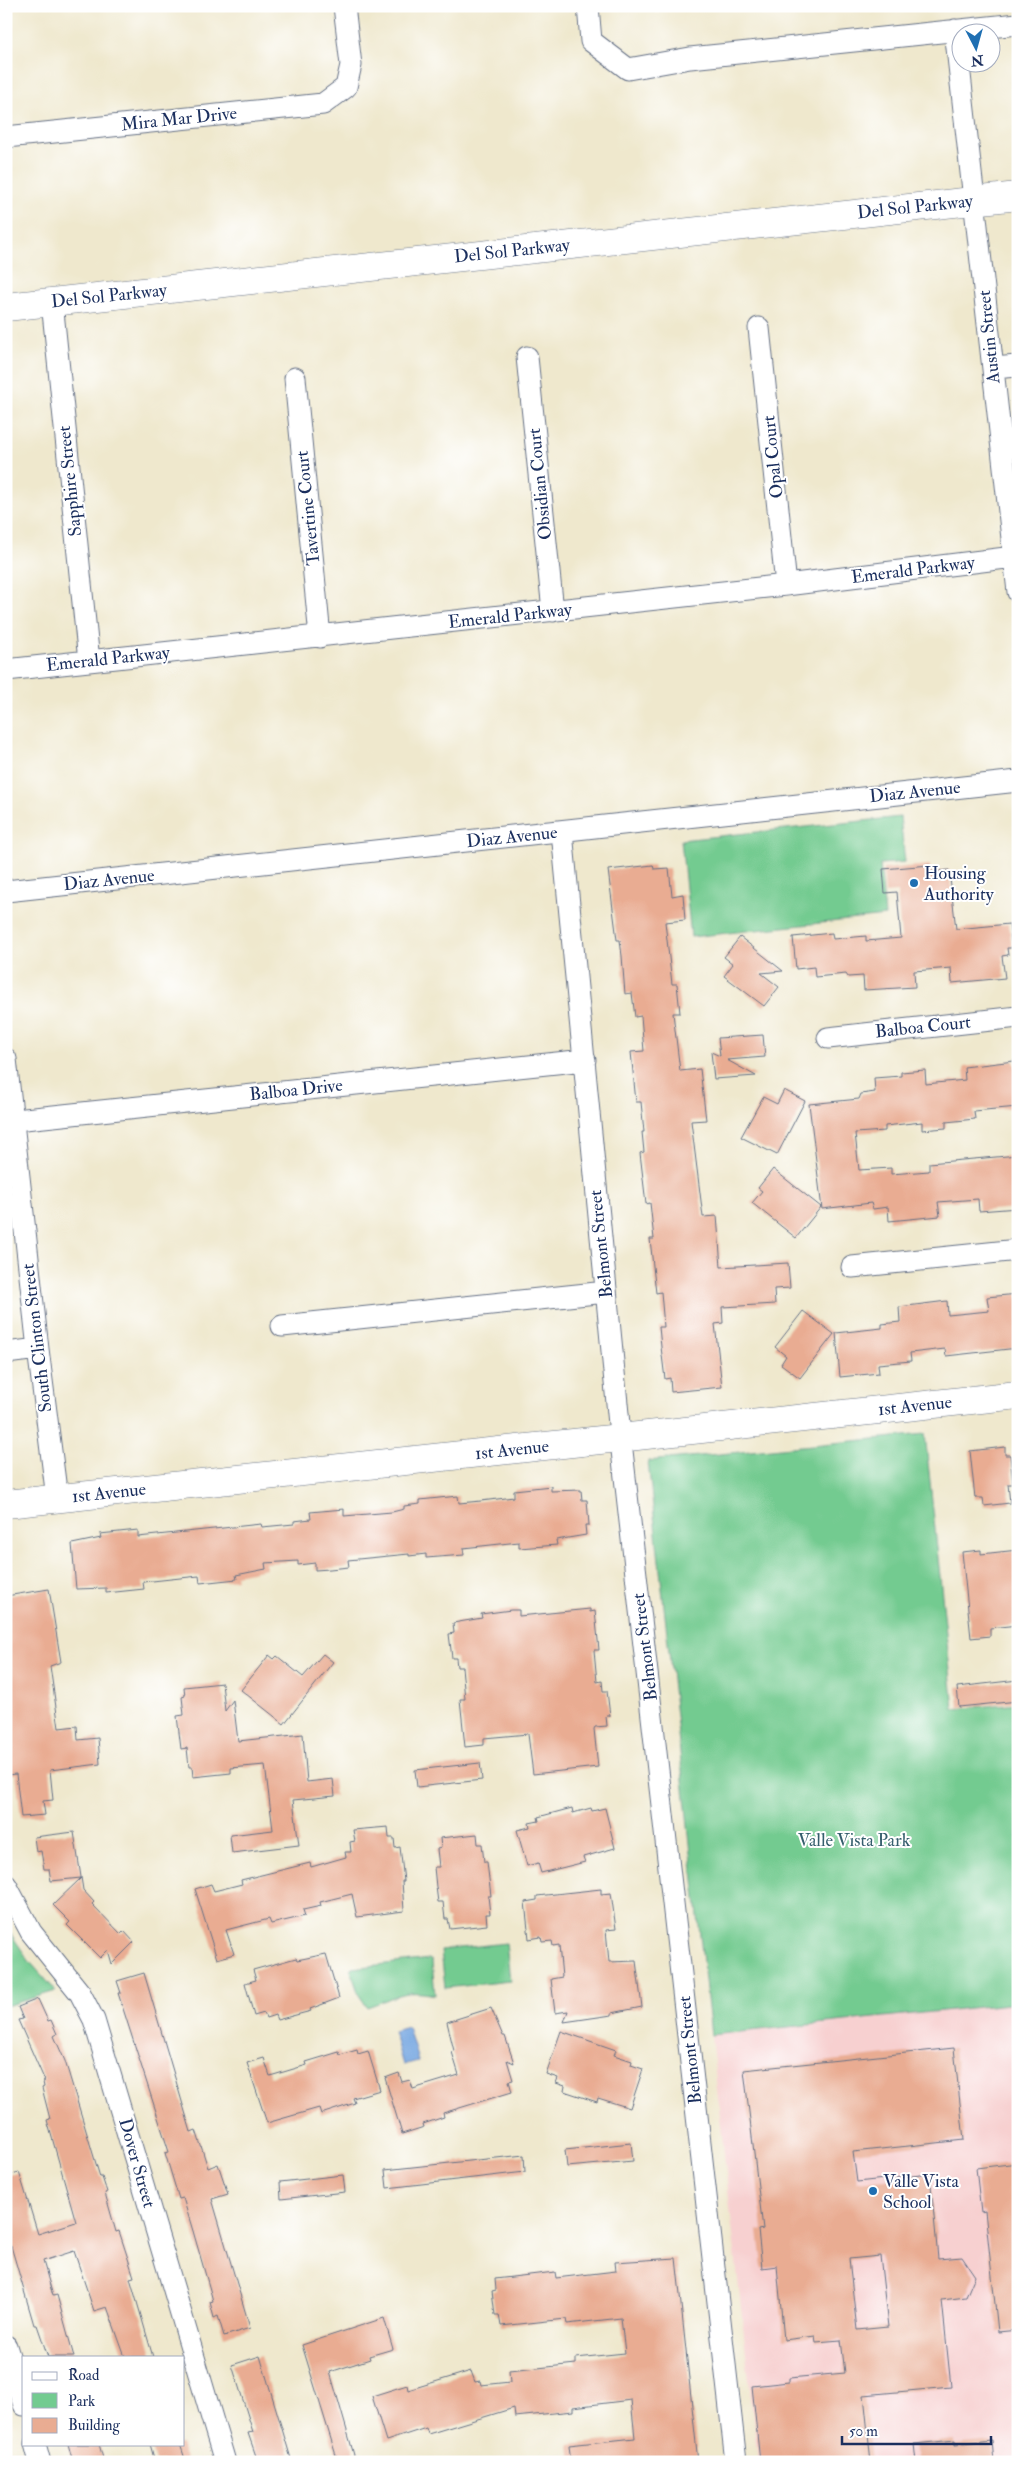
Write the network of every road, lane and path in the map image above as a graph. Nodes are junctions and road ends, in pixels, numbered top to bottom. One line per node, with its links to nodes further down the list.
1 (344, 6): 7 (street, Mira Mar Drive)
2 (588, 6): 5 (street)
3 (1018, 24): 4 (street)
4 (1002, 26)
5 (952, 30)
6 (960, 72): 9 (street, Austin Street)
7 (6, 137)
8 (1018, 196): 9 (street, Del Sol Parkway)
9 (974, 200): 10 (street, Del Sol Parkway); 15 (street, Austin Street)
10 (52, 302): 11 (street, Del Sol Parkway); 22 (street, Sapphire Street)
11 (6, 307)
12 (759, 328): 18 (street, Opal Court)
13 (527, 356): 20 (street, Obsidian Court)
14 (1018, 366): 15 (street)
15 (993, 368): 17 (street, Austin Street)
16 (295, 378): 21 (street, Tavertine Court)
17 (1014, 557): 18 (street, Emerald Parkway); 19 (street, Austin Street)
18 (786, 585): 20 (street, Emerald Parkway)
19 (1018, 592)
20 (553, 611): 21 (street, Emerald Parkway)
21 (320, 637): 22 (street, Emerald Parkway)
22 (89, 661): 23 (street, Emerald Parkway)
23 (6, 670)
24 (1018, 781): 25 (street, Diaz Avenue)
25 (562, 832): 26 (street, Diaz Avenue); 30 (street, Belmont Street)
26 (6, 891)
27 (1018, 1017): 28 (street, Balboa Court)
28 (828, 1038)
29 (6, 1059): 31 (street, South Clinton Street)
30 (585, 1060): 31 (street, Balboa Drive); 34 (street, Belmont Street)
31 (10, 1120): 36 (street, South Clinton Street)
32 (1018, 1250): 33 (street)
33 (852, 1267)
34 (606, 1292): 35 (street); 39 (street, Belmont Street)
35 (282, 1326)
36 (38, 1349): 37 (street); 40 (street, South Clinton Street)
37 (6, 1353)
38 (1018, 1395): 39 (street, 1st Avenue)
39 (621, 1439): 40 (street, 1st Avenue); 48 (street, Belmont Street)
40 (57, 1498): 41 (street, 1st Avenue)
41 (6, 1504)
42 (6, 1886): 47 (street, Dover Street)
43 (6, 2346): 44 (street)
44 (22, 2399)
45 (36, 2446): 46 (street)
46 (40, 2462)
47 (225, 2462)
48 (736, 2462)

